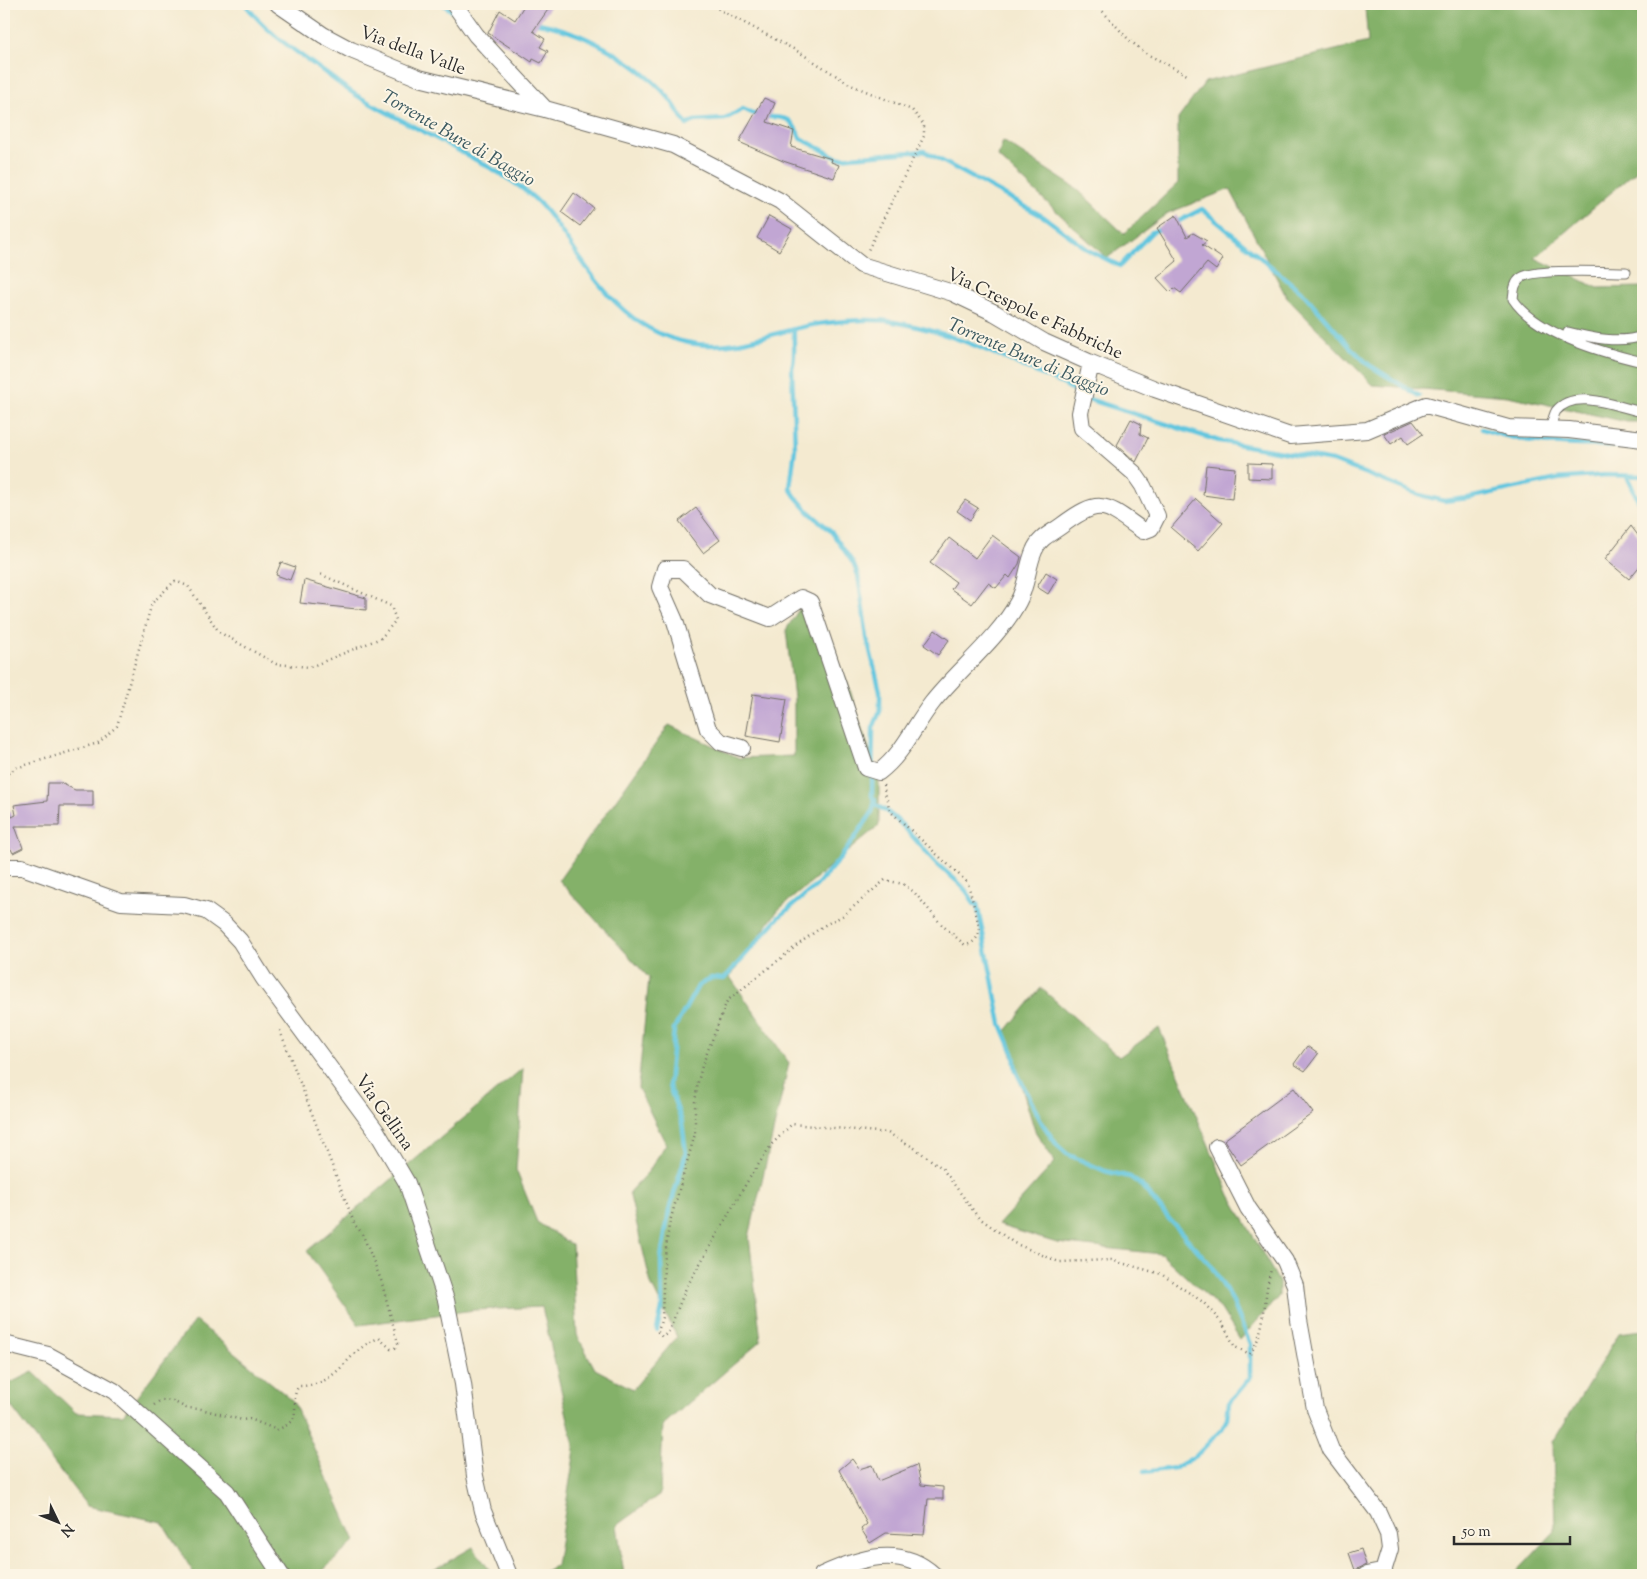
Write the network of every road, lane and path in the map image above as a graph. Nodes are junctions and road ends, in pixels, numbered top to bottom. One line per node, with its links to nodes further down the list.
1 (278, 4): 6 (street, Via della Valle)
2 (454, 4): 6 (street)
3 (709, 4): 7 (path)
4 (1096, 4): 5 (path)
5 (1189, 76)
6 (545, 109): 7 (street, Via Crespole e Fabbriche)
7 (861, 265): 12 (street, Via Crespole e Fabbriche)
8 (1626, 272): 9 (lane)
9 (1546, 327): 10 (lane); 11 (lane)
10 (1643, 336)
11 (1643, 362)
12 (1090, 368): 14 (street, Via Crespole e Fabbriche); 18 (street)
13 (1643, 412): 14 (lane)
14 (1550, 430): 15 (street, Via Crespole e Fabbriche)
15 (1643, 439)
16 (320, 574): 19 (path)
17 (742, 748): 18 (street)
18 (879, 772): 23 (path)
19 (4, 776)
20 (4, 867): 27 (street, Via Gellina)
21 (278, 1025): 25 (path)
22 (1216, 1147): 23 (street)
23 (1285, 1261): 31 (street)
24 (4, 1344): 25 (street)
25 (155, 1428): 26 (street)
26 (282, 1575)
27 (509, 1575)
28 (822, 1575): 29 (street)
29 (934, 1575)
30 (1366, 1575): 31 (street)
31 (1382, 1575)

